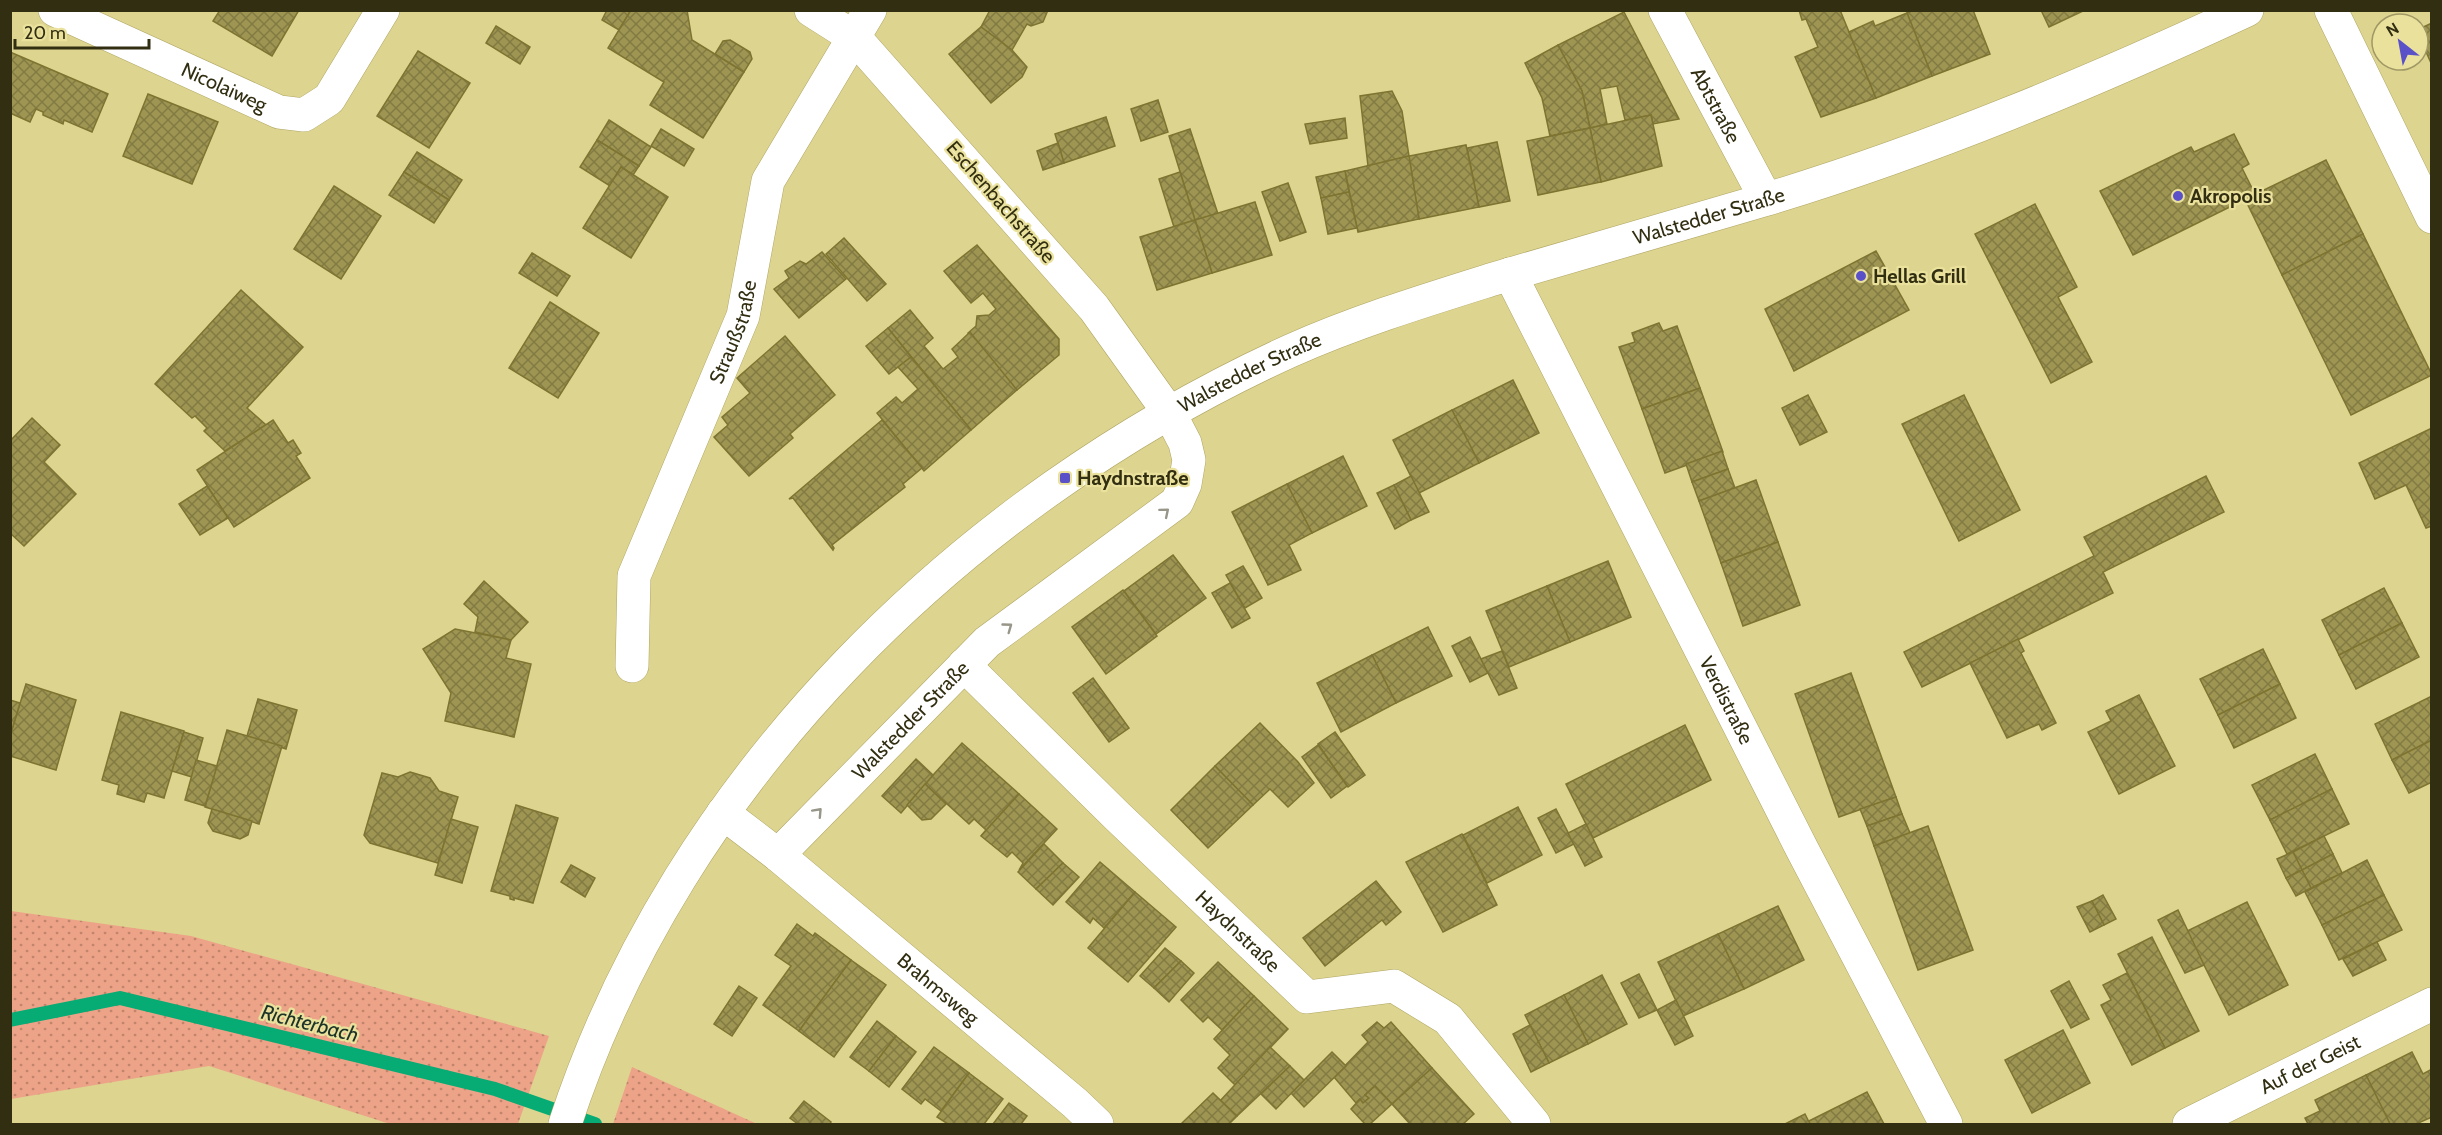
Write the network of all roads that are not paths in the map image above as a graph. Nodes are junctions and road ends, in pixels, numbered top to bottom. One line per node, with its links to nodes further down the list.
1 (55, 10): 2 (street, Nicolaiweg)
2 (383, 10)
3 (811, 10): 7 (street, Eschenbachstraße)
4 (1665, 10): 8 (street, Abtstraße)
5 (2247, 10): 8 (street, Walstedder Straße)
6 (2331, 10): 9 (street)
7 (862, 24): 11 (street, Eschenbachstraße); 13 (street, Straußstraße)
8 (1766, 199): 10 (street, Walstedder Straße)
9 (2432, 217)
10 (1510, 274): 11 (street, Walstedder Straße); 20 (street, Verdistraße)
11 (1170, 414): 12 (street, Walstedder Straße, one-way to 11); 14 (street, Walstedder Straße)
12 (964, 665): 15 (street, Walstedder Straße, one-way to 12); 19 (street, Haydnstraße)
13 (632, 666)
14 (723, 813): 15 (street); 17 (street, Walstedder Straße)
15 (778, 855): 18 (street, Brahmsweg)
16 (2432, 1004): 21 (street, Auf der Geist)
17 (565, 1125)
18 (1097, 1125)
19 (1534, 1125)
20 (1946, 1125)
21 (2189, 1125)

